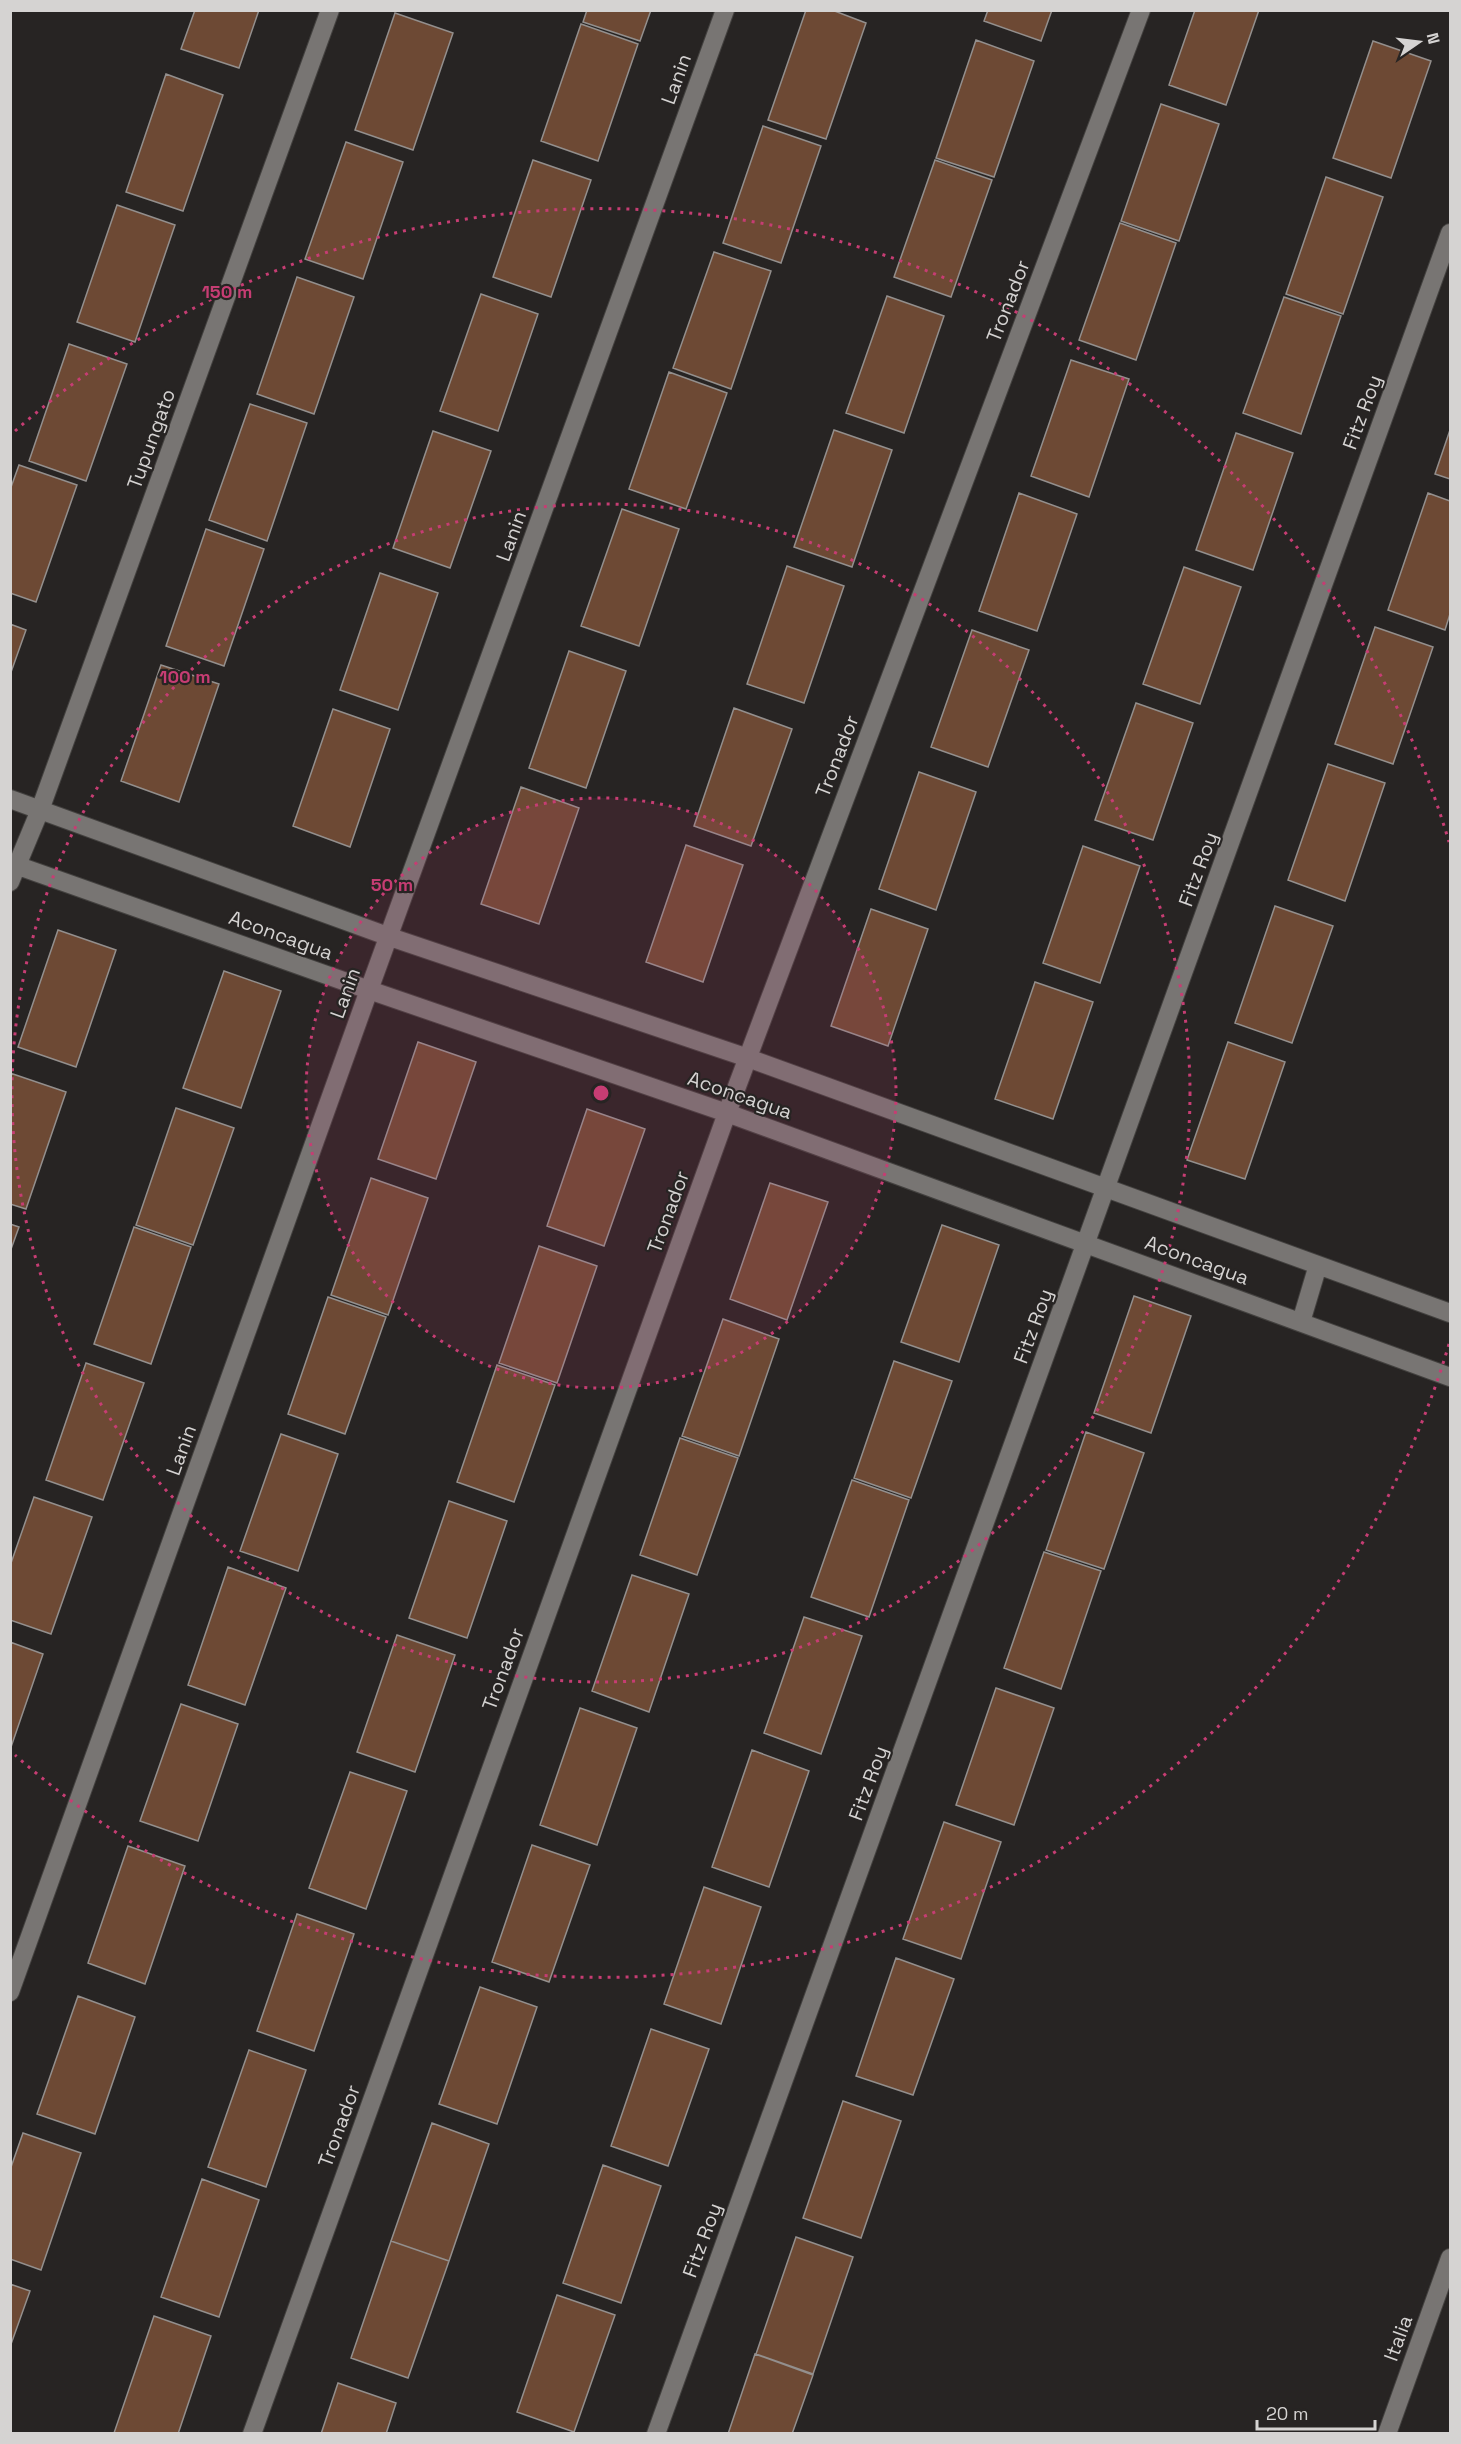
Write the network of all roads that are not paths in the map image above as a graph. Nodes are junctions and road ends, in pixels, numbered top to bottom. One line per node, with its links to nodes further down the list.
1 (330, 10): 6 (street, Tupungato)
2 (725, 10): 8 (street, Lanin)
3 (1141, 10): 10 (street, Tronador)
4 (1450, 233): 12 (street, Fitz Roy)
5 (10, 799): 6 (street, Aconcagua)
6 (40, 810): 7 (street, Tupungato); 8 (street, Aconcagua)
7 (12, 870): 9 (street, Aconcagua)
8 (390, 937): 9 (street, Lanin); 10 (street, Aconcagua)
9 (369, 990): 11 (street, Aconcagua); 18 (street, Lanin)
10 (748, 1058): 11 (street, Tronador); 12 (street, Aconcagua)
11 (727, 1113): 13 (street, Aconcagua); 20 (street, Tronador)
12 (1107, 1188): 13 (street, Fitz Roy); 14 (street, Aconcagua)
13 (1087, 1244): 16 (street, Aconcagua); 21 (street, Fitz Roy)
14 (1318, 1265): 15 (street, Aconcagua); 16 (street)
15 (1450, 1313)
16 (1301, 1322): 17 (street, Aconcagua)
17 (1450, 1377)
18 (10, 1992)
19 (1450, 2258): 22 (street, Italia)
20 (252, 2433)
21 (656, 2433)
22 (1387, 2433)

